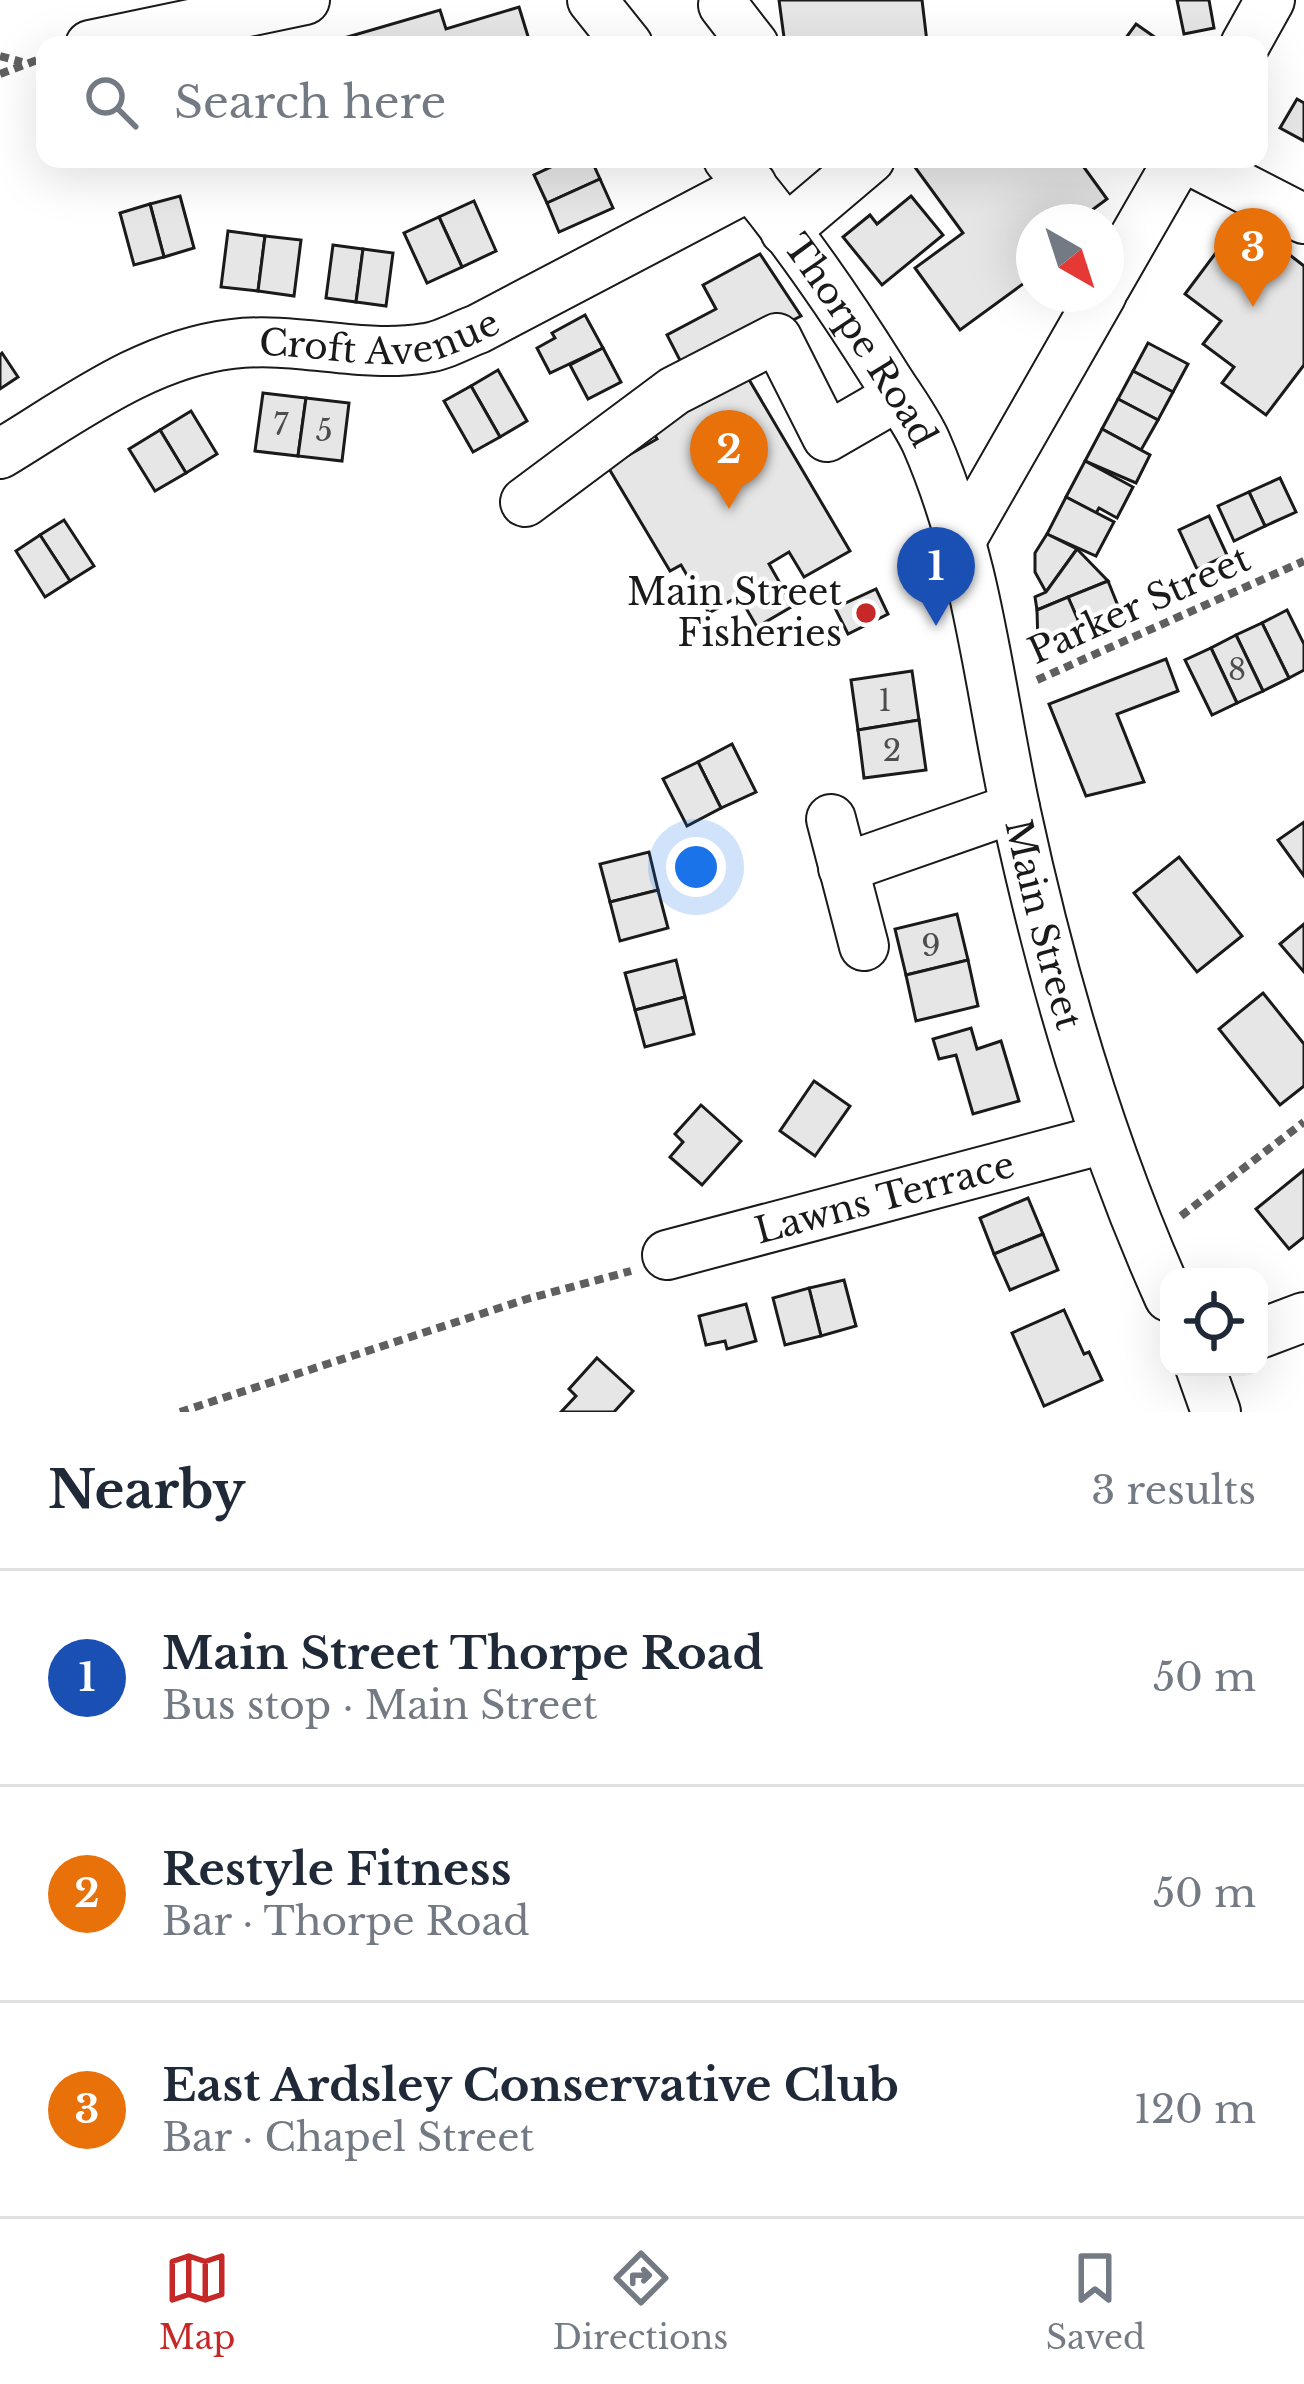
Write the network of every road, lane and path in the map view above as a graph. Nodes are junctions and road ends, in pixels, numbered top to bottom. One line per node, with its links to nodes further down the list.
1 (305, 0): 5 (street)
2 (592, 0): 7 (street)
3 (1270, 0): 9 (street)
4 (723, 5): 8 (street)
5 (216, 32): 6 (street)
6 (179, 36)
7 (621, 36)
8 (747, 36)
9 (1249, 36)
10 (0, 56): 12 (path)
11 (36, 60): 12 (path)
12 (25, 63): 13 (path)
13 (0, 74)
14 (855, 168): 19 (street)
15 (1178, 168): 20 (street)
16 (1201, 168): 18 (street)
17 (740, 172): 19 (street, Thorpe Road); 23 (street, Croft Avenue)
18 (1304, 219)
19 (785, 231): 22 (street, Thorpe Road)
20 (1124, 256)
21 (1092, 312): 25 (street)
22 (898, 396): 24 (street); 25 (street, Thorpe Road)
23 (0, 454)
24 (525, 502)
25 (963, 537): 27 (street, Main Street)
26 (1304, 561): 27 (path, Parker Street)
27 (997, 698): 28 (street, Main Street)
28 (1015, 808): 30 (street); 33 (street, Main Street)
29 (831, 819): 30 (street)
30 (843, 868): 31 (street)
31 (864, 946)
32 (1304, 1122): 34 (path)
33 (1104, 1139): 34 (street, Main Street); 35 (street, Lawns Terrace)
34 (1145, 1243): 36 (street, Main Street)
35 (667, 1255): 40 (path)
36 (1160, 1277)
37 (1304, 1317): 38 (street)
38 (1268, 1331)
39 (1203, 1376): 41 (street)
40 (180, 1412)
41 (1216, 1412)

